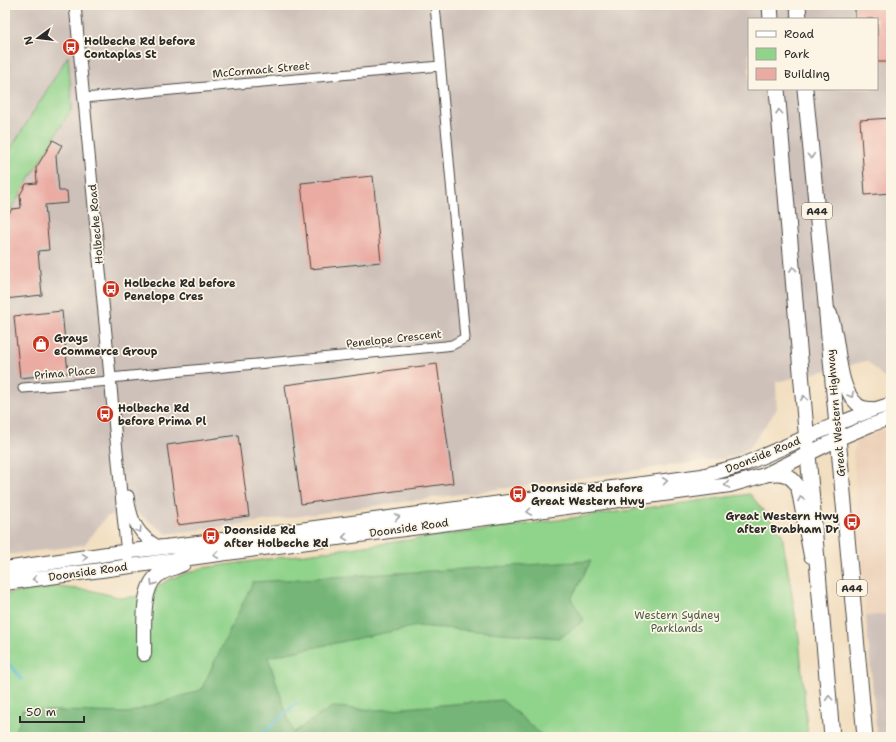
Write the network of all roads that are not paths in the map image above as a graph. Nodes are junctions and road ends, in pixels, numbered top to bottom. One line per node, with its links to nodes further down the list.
1 (75, 5): 10 (street, Holbeche Road)
2 (435, 5): 7 (street, Penelope Crescent)
3 (770, 5): 5 (highway)
4 (798, 5): 6 (highway)
5 (772, 18)
6 (799, 18)
7 (440, 66): 10 (street, McCormack Street); 12 (street, Penelope Crescent)
8 (777, 90): 18 (highway, A44, one-way to 8)
9 (805, 90): 11 (highway, Great Western Highway / A44, one-way to 11)
10 (84, 98): 12 (street, Holbeche Road)
11 (826, 304): 15 (main road, one-way to 15); 17 (highway, Great Western Highway / A44)
12 (110, 380): 13 (street, Prima Place); 20 (street, Holbeche Road)
13 (23, 388)
14 (891, 404): 15 (main road)
15 (875, 409): 17 (main road)
16 (891, 418): 17 (main road)
17 (837, 432): 18 (main road, Doonside Road); 19 (main road, Doonside Road); 31 (highway, Great Western Highway / A44)
18 (807, 437): 19 (highway, A44); 22 (main road, Doonside Road, one-way to 18)
19 (808, 454): 21 (main road, Doonside Road); 28 (highway, A44)
20 (119, 467): 22 (street, Holbeche Road, one-way to 22); 23 (street, Holbeche Road)
21 (765, 475): 24 (main road, Doonside Road, one-way to 24); 28 (main road, one-way to 21)
22 (160, 547): 23 (main road, Doonside Road)
23 (127, 551): 25 (street, Holbeche Road); 26 (main road, Doonside Road, one-way to 23)
24 (198, 558): 25 (main road, Doonside Road); 29 (main road, one-way to 29)
25 (129, 566): 27 (main road, Doonside Road, one-way to 27)
26 (5, 569)
27 (5, 583)
28 (821, 606): 30 (highway, A44, one-way to 28)
29 (144, 654)
30 (832, 737)
31 (865, 737)

